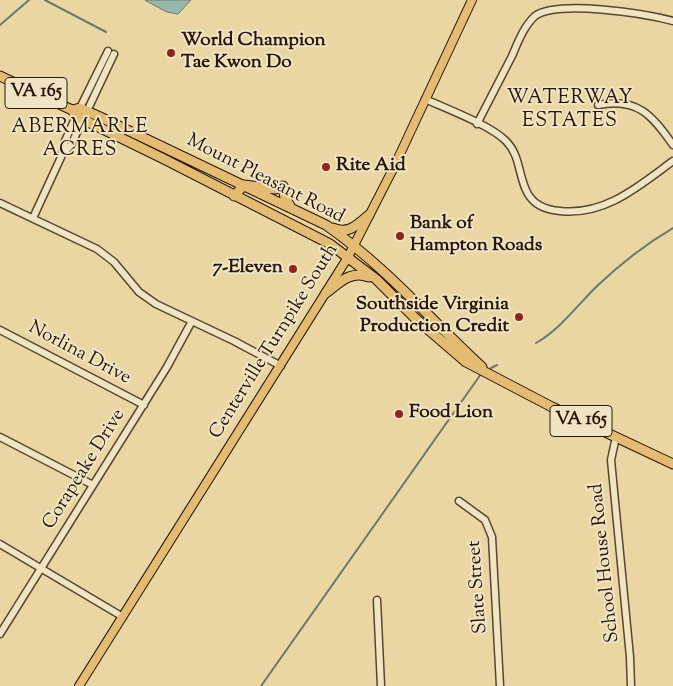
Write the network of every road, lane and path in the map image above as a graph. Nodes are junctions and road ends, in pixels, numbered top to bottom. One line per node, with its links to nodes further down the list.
1 (472, 0): 5 (main road, Centerville Turnpike South)
2 (673, 21): 8 (street)
3 (111, 52): 7 (street)
4 (0, 76): 7 (highway, Mount Pleasant Road / VA 165)
5 (425, 99): 8 (street); 15 (main road, Centerville Turnpike South)
6 (598, 105): 9 (street)
7 (80, 113): 11 (highway, Mount Pleasant Road / VA 165); 12 (highway, Mount Pleasant Road / VA 165); 16 (street)
8 (478, 124): 10 (street)
9 (673, 145)
10 (673, 162)
11 (244, 185): 12 (highway); 14 (highway, Mount Pleasant Road / VA 165); 14 (highway)
12 (234, 196): 19 (highway, Mount Pleasant Road / VA 165)
13 (0, 203): 16 (street)
14 (291, 207): 17 (highway, Mount Pleasant Road / VA 165)
15 (369, 215): 17 (highway); 18 (main road, Centerville Turnpike South)
16 (33, 218): 22 (street)
17 (326, 225): 18 (highway, Mount Pleasant Road / VA 165)
18 (354, 246): 19 (main road, Centerville Turnpike South); 25 (highway, Mount Pleasant Road / VA 165)
19 (348, 257): 20 (highway, Mount Pleasant Road / VA 165); 21 (main road, Centerville Turnpike South)
20 (376, 279): 21 (highway); 25 (highway, Mount Pleasant Road / VA 165)
21 (326, 293): 24 (main road, Centerville Turnpike South)
22 (192, 321): 24 (street); 26 (street, Corapeake Drive)
23 (0, 330): 26 (street, Norlina Drive)
24 (281, 366): 35 (main road, Centerville Turnpike South)
25 (490, 374): 28 (highway, Mount Pleasant Road / VA 165)
26 (144, 405): 30 (street, Corapeake Drive)
27 (0, 437): 30 (street)
28 (616, 438): 29 (highway, Mount Pleasant Road / VA 165); 40 (street, School House Road)
29 (673, 464)
30 (93, 485): 33 (street, Corapeake Drive)
31 (459, 501): 39 (street, Slate Street)
32 (0, 544): 33 (street)
33 (42, 567): 35 (street); 36 (street, Corapeake Drive)
34 (377, 600): 38 (street)
35 (122, 617): 37 (main road, Centerville Turnpike South)
36 (0, 634)
37 (79, 686)
38 (381, 686)
39 (500, 686)
40 (631, 686)

